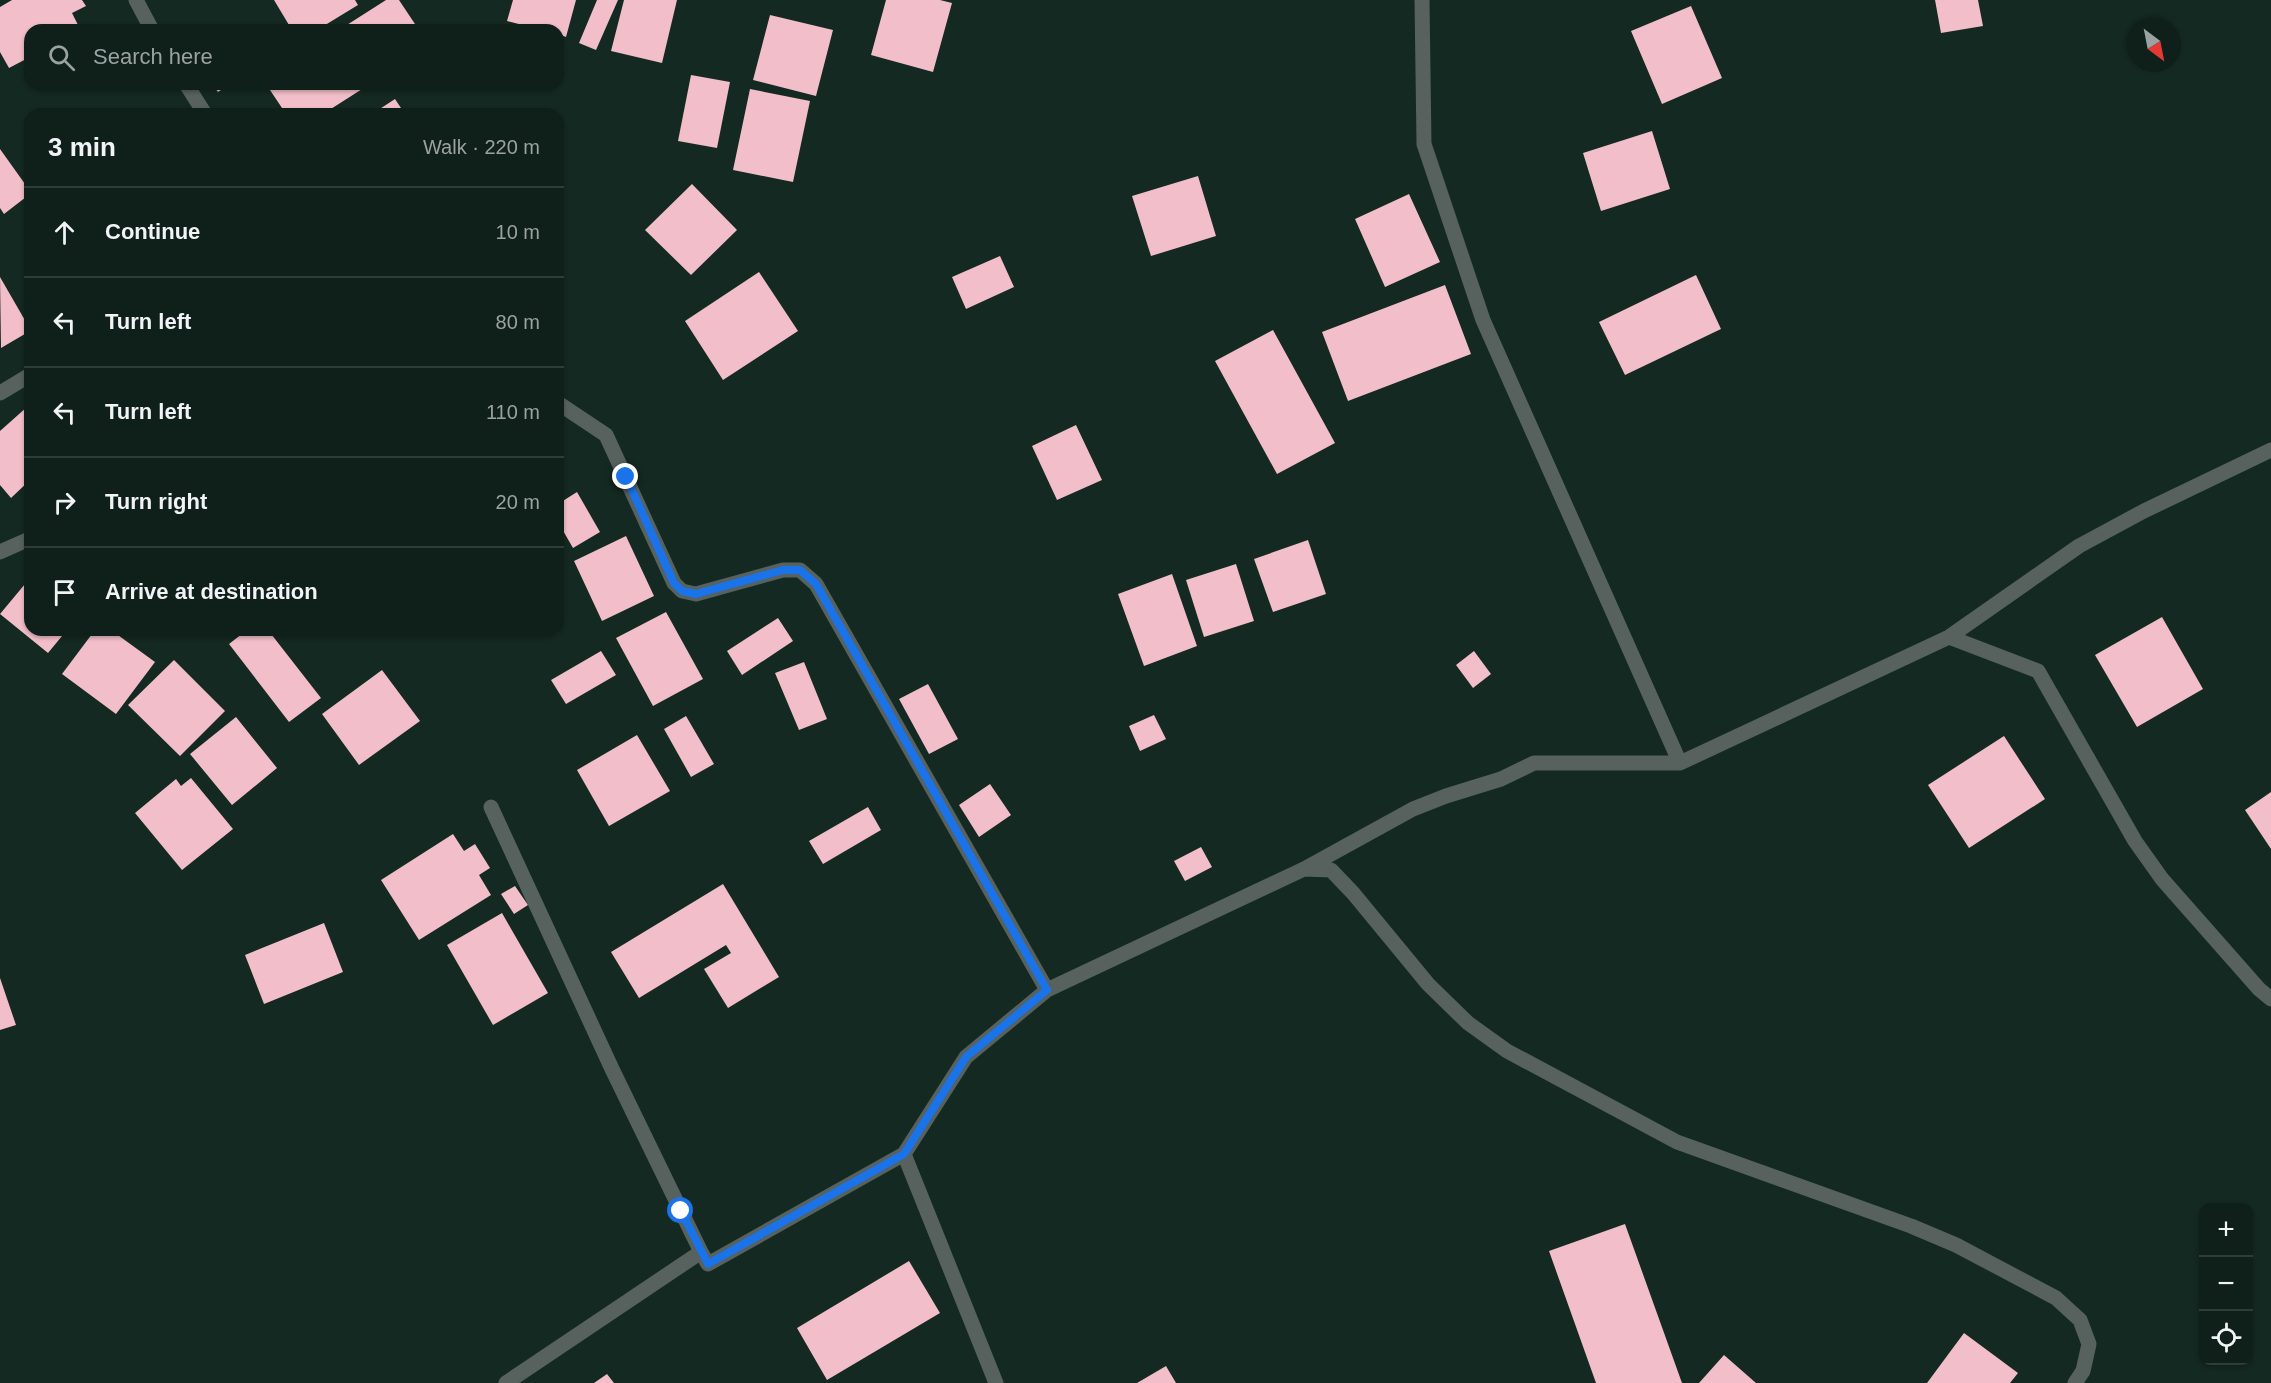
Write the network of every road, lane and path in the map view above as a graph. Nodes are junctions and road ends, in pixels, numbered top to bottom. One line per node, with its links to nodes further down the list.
1 (136, 0): 3 (street)
2 (1422, 0): 13 (street)
3 (149, 24)
4 (190, 90): 5 (street)
5 (201, 108)
6 (24, 379): 7 (street)
7 (0, 393)
8 (564, 407): 16 (street)
9 (2271, 450): 12 (street)
10 (24, 541): 11 (street)
11 (0, 552)
12 (1949, 637): 13 (street); 17 (street)
13 (1680, 763): 15 (street)
14 (491, 807): 19 (street)
15 (1304, 869): 16 (street); 22 (street)
16 (1047, 990): 18 (street)
17 (2271, 999)
18 (904, 1154): 19 (street); 21 (street)
19 (701, 1252): 20 (street)
20 (506, 1383)
21 (996, 1383)
22 (2075, 1383)

